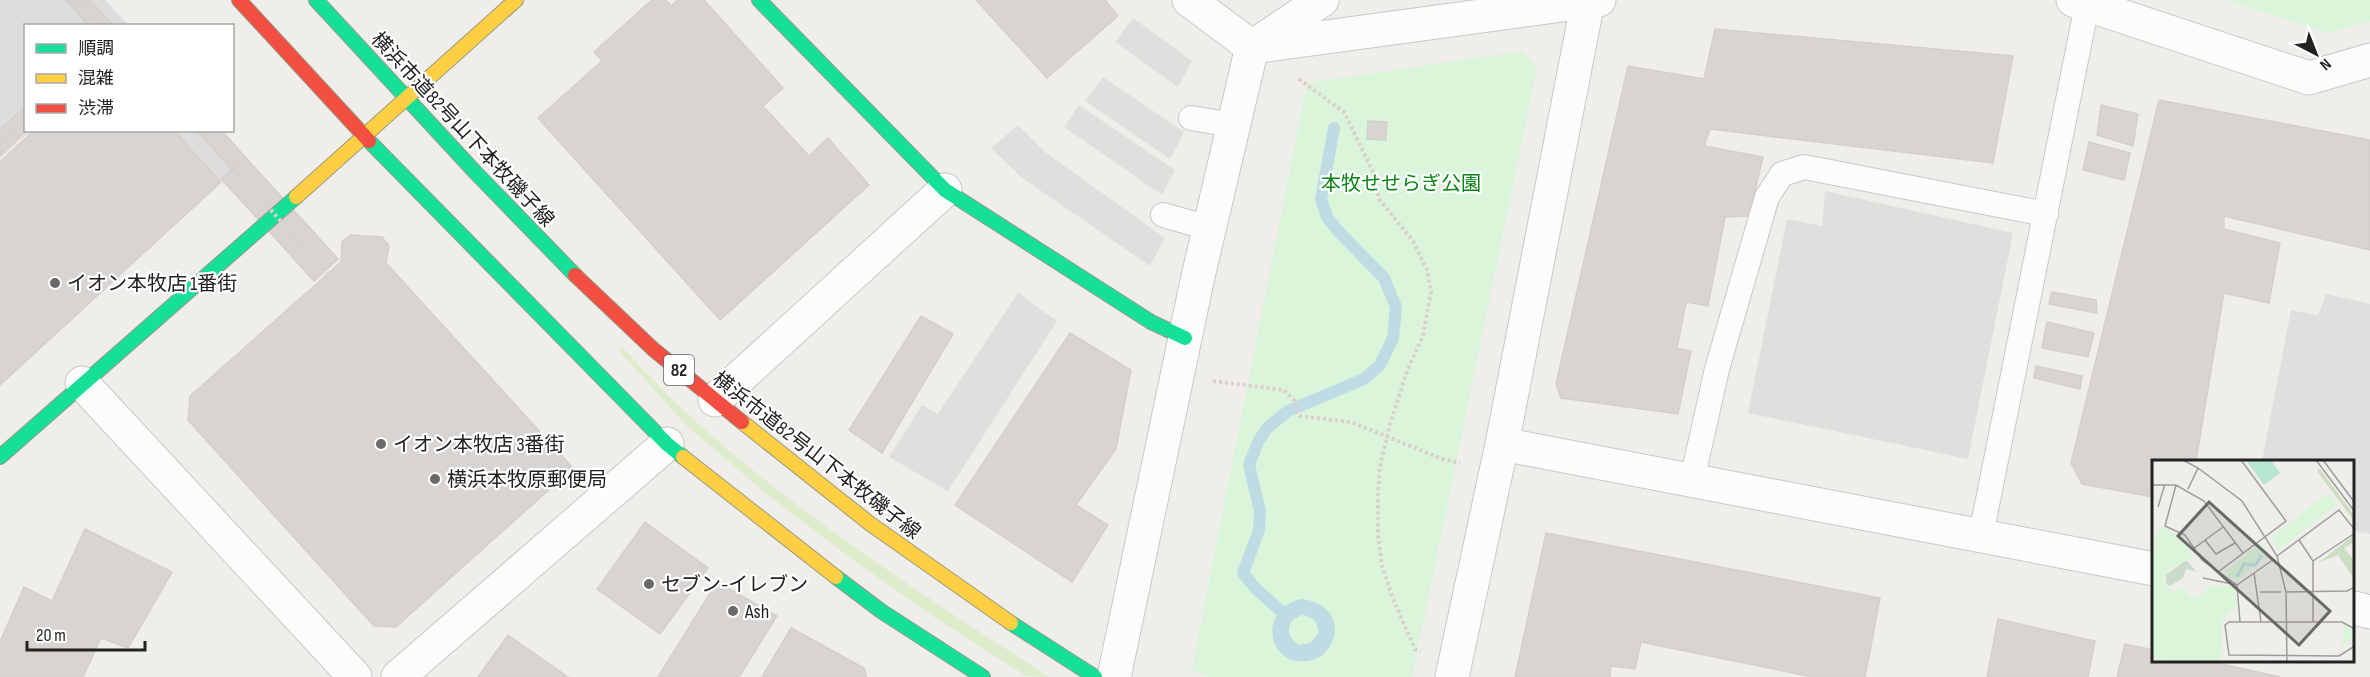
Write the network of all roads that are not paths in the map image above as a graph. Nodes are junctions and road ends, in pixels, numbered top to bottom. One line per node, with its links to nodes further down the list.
1 (239, 0): 14 (main road)
2 (316, 0): 11 (main road, 横浜市道82号山下本牧磯子線 / 82)
3 (516, 0): 11 (main road)
4 (759, 0): 15 (main road)
5 (1189, 0): 9 (street)
6 (1322, 0): 9 (street)
7 (1594, 1): 9 (street); 23 (street)
8 (2080, 2): 10 (street); 16 (lane)
9 (1252, 47): 13 (street)
10 (2370, 60)
11 (406, 98): 14 (main road); 21 (main road, 横浜市道82号山下本牧磯子線 / 82)
12 (1191, 118): 13 (lane)
13 (1233, 125): 18 (street)
14 (365, 136): 20 (main road); 22 (main road)
15 (945, 190): 19 (main road); 21 (street)
16 (2046, 214): 25 (lane); 26 (lane)
17 (1163, 215): 18 (lane)
18 (1209, 228): 19 (street)
19 (1185, 338): 34 (street)
20 (82, 383): 24 (main road); 30 (street)
21 (715, 400): 33 (main road, 横浜市道82号山下本牧磯子線 / 82)
22 (667, 444): 31 (street); 32 (main road)
23 (1502, 444): 25 (street); 35 (street)
24 (0, 457)
25 (1692, 480): 26 (street)
26 (1982, 535): 27 (street)
27 (2152, 569)
28 (2355, 608): 29 (street)
29 (2370, 612)
30 (355, 677)
31 (398, 677)
32 (984, 677)
33 (1095, 677)
34 (1114, 677)
35 (1452, 677)

